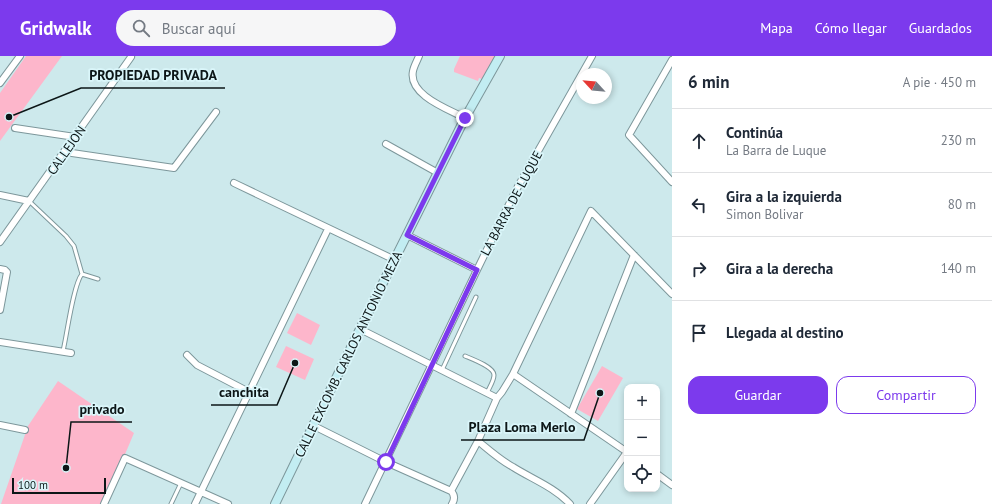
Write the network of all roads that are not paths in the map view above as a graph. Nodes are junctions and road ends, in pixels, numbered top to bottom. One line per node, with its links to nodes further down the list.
1 (20, 56): 7 (street)
2 (419, 56): 9 (street)
3 (500, 56): 9 (street, CALLE EXCOMB. CARLOS ANTONIO MEZA)
4 (592, 56): 25 (street, LA BARRA DE LUQUE)
5 (131, 57): 11 (street, CALLEJON)
6 (672, 60): 15 (street)
7 (0, 84)
8 (216, 112): 13 (street)
9 (465, 118): 14 (street, CALLE EXCOMB. CARLOS ANTONIO MEZA)
10 (15, 128): 11 (street)
11 (75, 138): 13 (street, CALLEJON)
12 (386, 144): 14 (street)
13 (66, 150): 18 (street, CALLEJON)
14 (438, 173): 20 (street, CALLE EXCOMB. CARLOS ANTONIO MEZA)
15 (672, 182)
16 (234, 183): 19 (street)
17 (0, 195): 18 (street)
18 (29, 201): 21 (street, CALLEJON); 26 (lane)
19 (328, 229): 23 (street); 40 (street)
20 (407, 235): 23 (street, CALLE EXCOMB. CARLOS ANTONIO MEZA); 25 (street)
21 (0, 242)
22 (634, 255): 28 (street); 39 (street); 43 (street)
23 (395, 260): 31 (street, CALLE EXCOMB. CARLOS ANTONIO MEZA)
24 (0, 269): 30 (street)
25 (477, 270): 37 (street, LA BARRA DE LUQUE)
26 (82, 274): 27 (lane); 33 (lane)
27 (98, 278)
28 (672, 294)
29 (476, 297): 38 (lane)
30 (0, 310)
31 (360, 329): 37 (street); 45 (street, CALLE EXCOMB. CARLOS ANTONIO MEZA)
32 (0, 342): 33 (street)
33 (63, 351): 34 (street)
34 (71, 353)
35 (186, 355): 40 (street)
36 (465, 356): 41 (lane)
37 (432, 365): 38 (street); 50 (street, LA BARRA DE LUQUE)
38 (442, 370): 41 (street)
39 (512, 374): 42 (street); 43 (street)
40 (249, 392): 55 (street)
41 (487, 393): 42 (street)
42 (497, 398): 47 (street)
43 (571, 414): 48 (street)
44 (0, 425): 46 (street)
45 (312, 425): 50 (street); 60 (street, CALLE EXCOMB. CARLOS ANTONIO MEZA)
46 (25, 430)
47 (478, 441): 54 (street); 63 (street)
48 (624, 450)
49 (624, 456): 64 (street)
50 (386, 462): 54 (street); 61 (street, LA BARRA DE LUQUE)
51 (660, 476): 53 (street)
52 (181, 483): 55 (street); 56 (street); 57 (lane)
53 (672, 485)
54 (451, 491): 62 (street)
55 (201, 492): 58 (street); 59 (street)
56 (104, 504)
57 (171, 504)
58 (195, 504)
59 (228, 504)
60 (275, 504)
61 (365, 504)
62 (452, 504)
63 (570, 504)
64 (590, 504)

